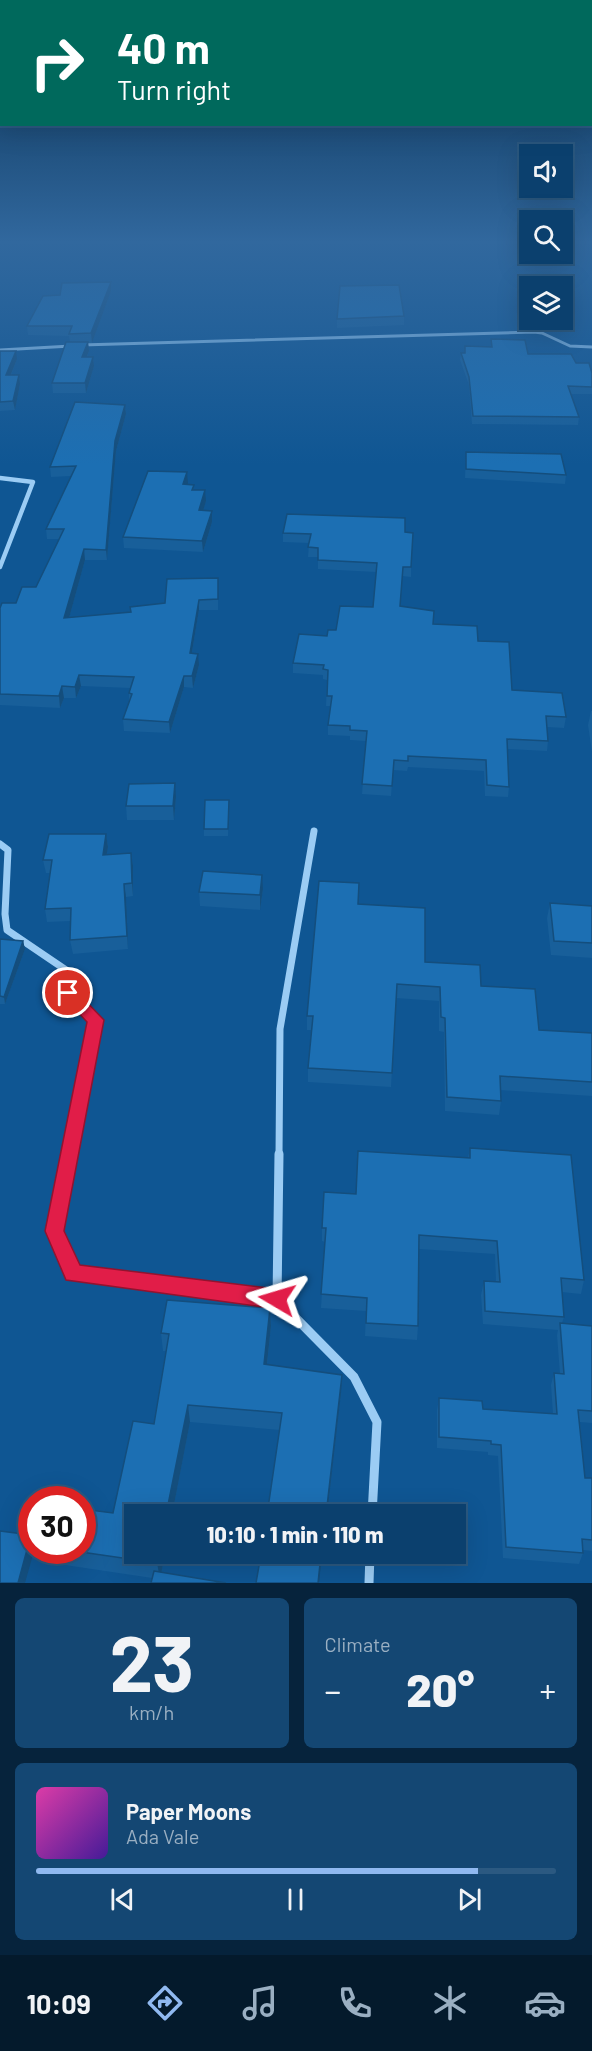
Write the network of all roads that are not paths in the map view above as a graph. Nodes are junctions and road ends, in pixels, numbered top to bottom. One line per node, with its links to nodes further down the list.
1 (592, 347): 2 (street)
2 (0, 350)
3 (0, 478): 4 (street)
4 (0, 567)
5 (314, 831): 7 (street)
6 (0, 843): 7 (street)
7 (277, 1299): 8 (street)
8 (373, 1504)
9 (370, 1564): 10 (street)
10 (369, 1583)

